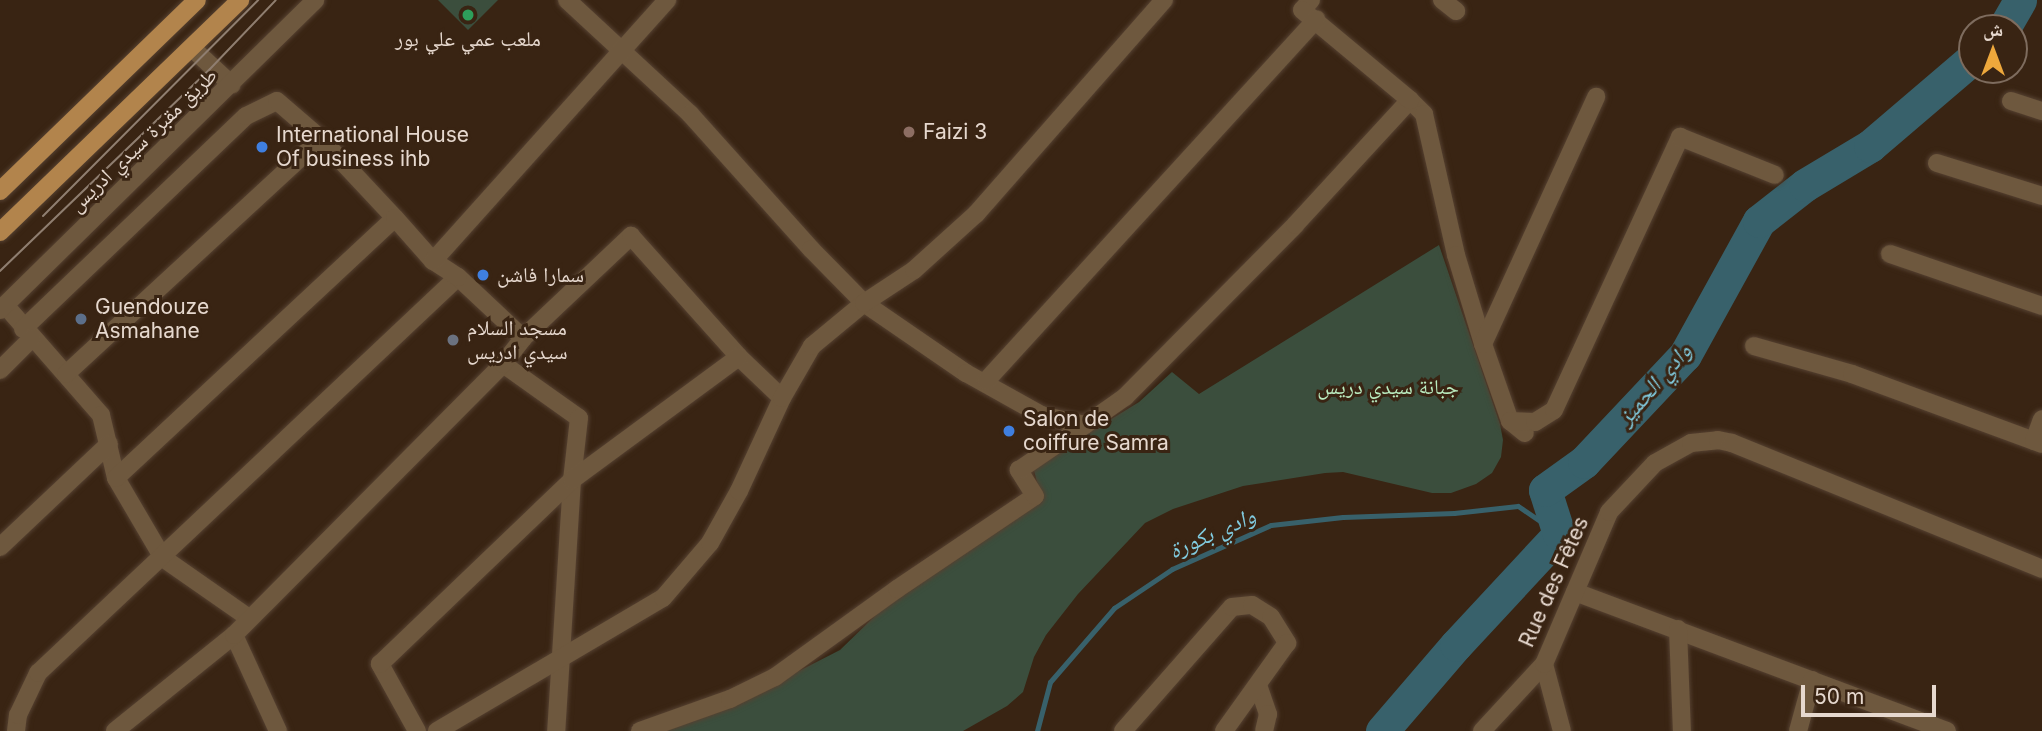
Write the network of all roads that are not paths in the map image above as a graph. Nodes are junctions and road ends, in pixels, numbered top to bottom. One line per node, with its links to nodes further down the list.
1 (197, 0): 20 (main road)
2 (240, 0): 9 (main road)
3 (315, 0): 11 (street, طريق مقبرة سيدي ادريس)
4 (567, 0): 10 (street)
5 (667, 0): 10 (street)
6 (1164, 0): 27 (street)
7 (1311, 0): 8 (street)
8 (1316, 19): 13 (street); 38 (street)
9 (192, 48): 11 (street); 23 (main road)
10 (621, 50): 25 (street); 27 (street)
11 (229, 88): 16 (street); 29 (street, طريق مقبرة سيدي ادريس)
12 (1596, 97): 32 (street)
13 (1410, 100): 32 (street); 42 (street)
14 (2011, 101): 15 (street)
15 (2042, 111)
16 (246, 116): 17 (street); 30 (street)
17 (321, 139): 22 (street); 37 (street)
18 (1937, 163): 21 (street)
19 (1775, 175): 41 (street)
20 (0, 191)
21 (2042, 196)
22 (395, 218): 25 (street); 46 (street)
23 (0, 232)
24 (1890, 254): 28 (street)
25 (433, 261): 26 (street)
26 (458, 277): 31 (street); 49 (street)
27 (864, 303): 38 (street); 39 (street)
28 (2042, 306)
29 (2, 307): 30 (street)
30 (27, 334): 36 (street); 37 (street)
31 (523, 338): 34 (street); 35 (street)
32 (1483, 344): 41 (street)
33 (1754, 346): 44 (street)
34 (739, 357): 39 (street); 47 (street)
35 (503, 364): 47 (street); 52 (street)
36 (0, 370)
37 (66, 374): 45 (street)
38 (986, 382): 42 (street)
39 (782, 398): 55 (street)
40 (2042, 419): 44 (street)
41 (1510, 421): 43 (street)
42 (1085, 425): 66 (street)
43 (1525, 433)
44 (2038, 443)
45 (109, 444): 46 (street); 48 (street)
46 (116, 478): 49 (street)
47 (572, 480): 55 (street); 63 (street)
48 (0, 547)
49 (163, 558): 52 (street); 60 (street)
50 (2042, 569): 51 (street, Rue des Fêtes)
51 (1575, 592): 53 (street); 56 (street, Rue des Fêtes)
52 (249, 618): 54 (street)
53 (1678, 629): 57 (street); 72 (street)
54 (234, 635): 61 (street); 62 (street)
55 (559, 660): 64 (street); 65 (street)
56 (1544, 664): 70 (street, Rue des Fêtes); 71 (street)
57 (1812, 680): 59 (street); 73 (street)
58 (1258, 685): 67 (street); 68 (street); 69 (street)
59 (1900, 723): 74 (street)
60 (16, 731)
61 (115, 731)
62 (278, 731)
63 (417, 731)
64 (437, 731)
65 (556, 731)
66 (640, 731)
67 (1124, 731)
68 (1224, 731)
69 (1264, 731)
70 (1482, 731)
71 (1562, 731)
72 (1682, 731)
73 (1798, 731)
74 (1947, 731)

